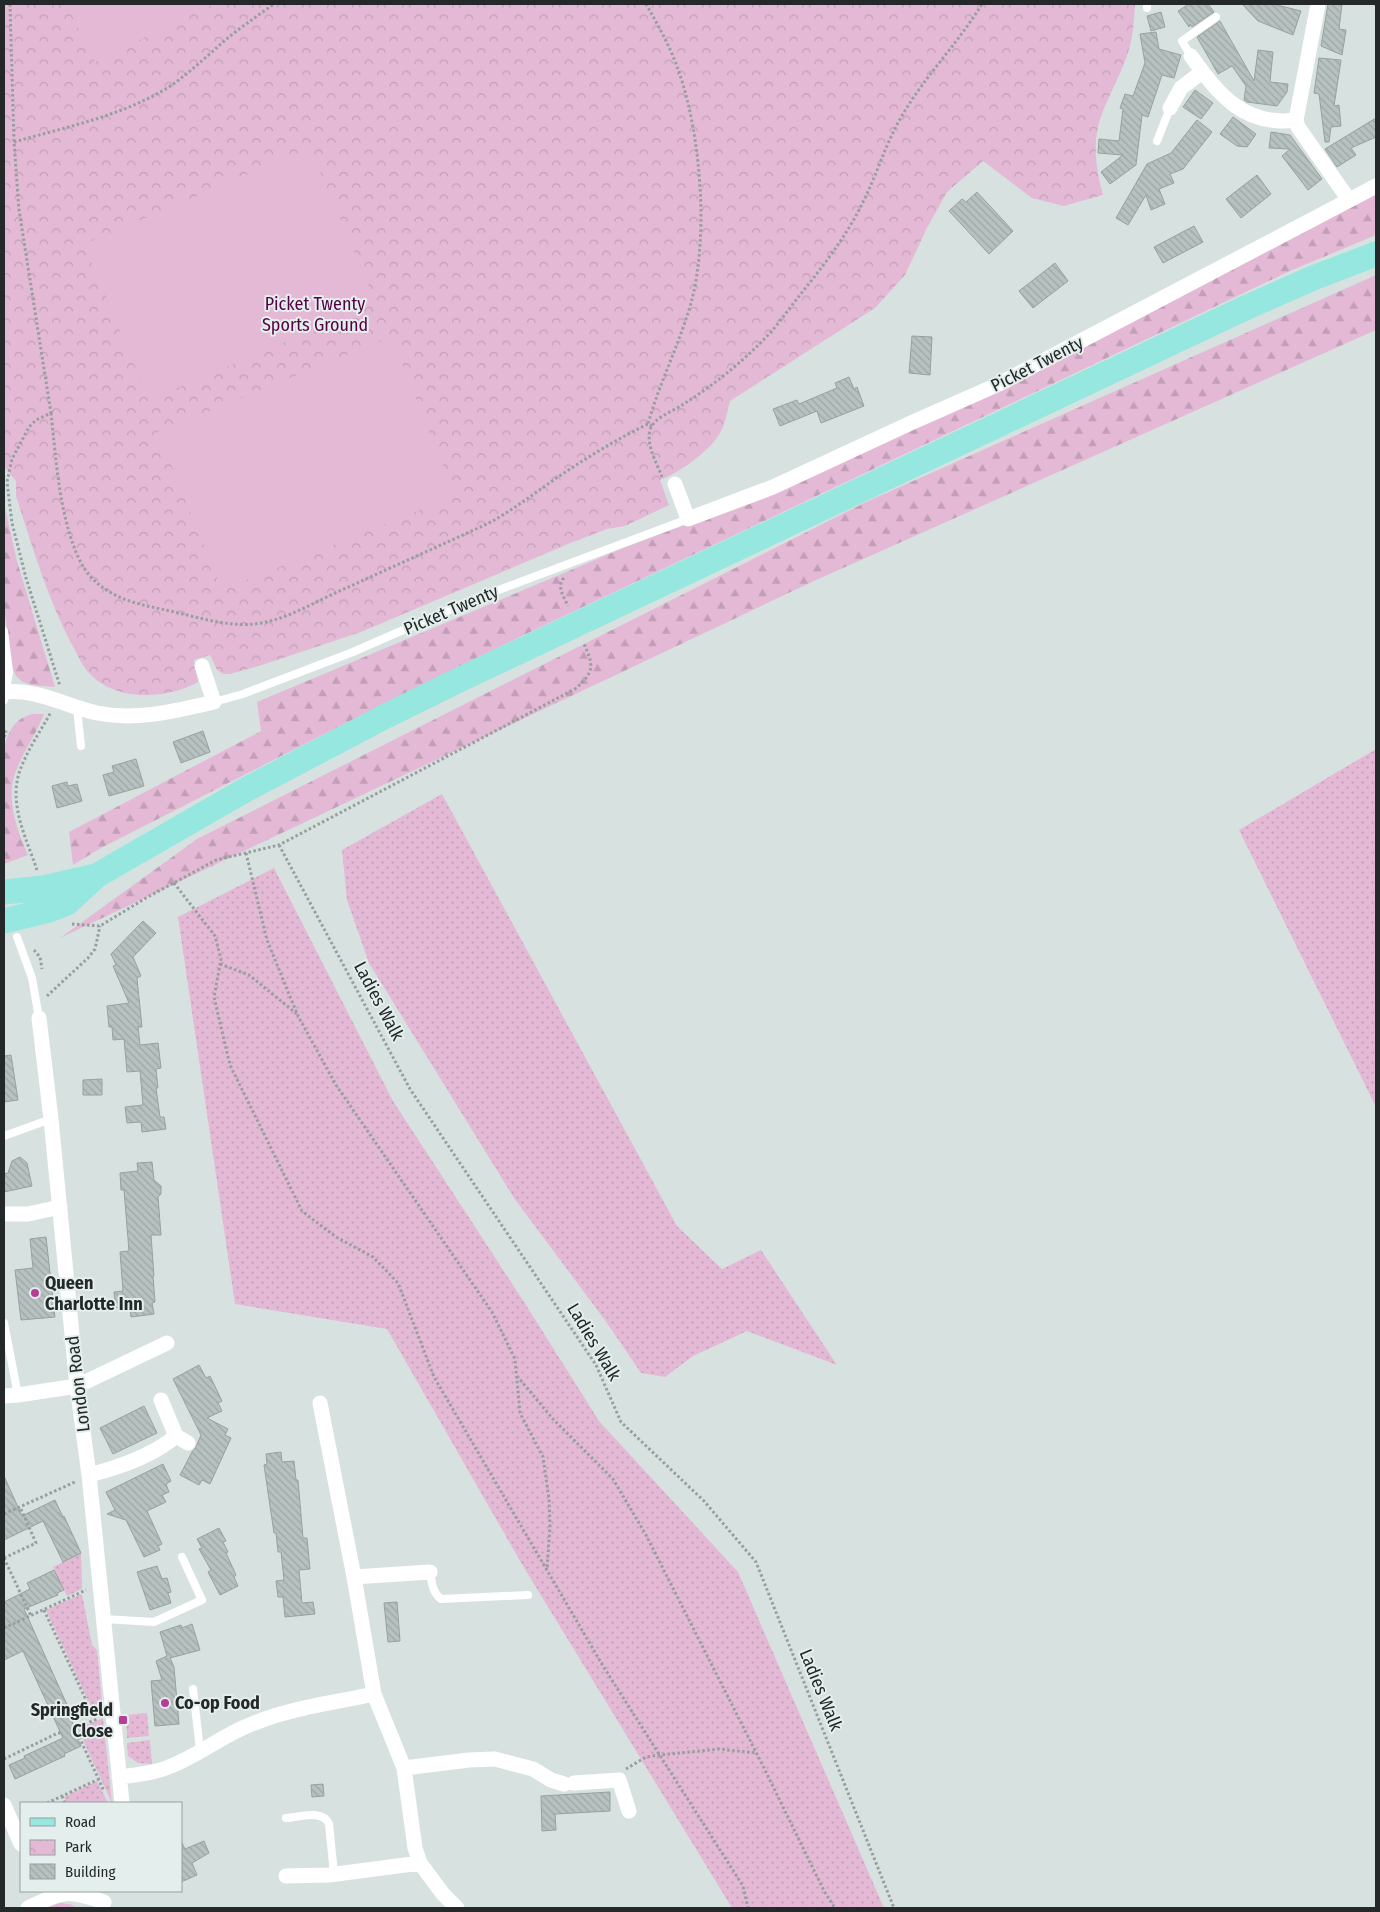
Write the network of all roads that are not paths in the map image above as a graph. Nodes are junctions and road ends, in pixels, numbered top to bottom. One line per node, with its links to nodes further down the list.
1 (1313, 4): 6 (street)
2 (1216, 17): 3 (lane)
3 (1191, 56): 4 (street)
4 (1202, 72): 5 (street); 6 (street)
5 (1170, 108): 7 (lane)
6 (1296, 120): 9 (street)
7 (1157, 141)
8 (1376, 186): 9 (street, Picket Twenty)
9 (1349, 200): 12 (street, Picket Twenty)
10 (1376, 254): 20 (main road)
11 (675, 484): 12 (street)
12 (688, 519): 16 (lane, Picket Twenty)
13 (4, 631): 15 (lane)
14 (202, 666): 16 (street)
15 (5, 694): 17 (street, Picket Twenty)
16 (214, 702): 17 (street, Picket Twenty)
17 (77, 708): 18 (lane)
18 (80, 746)
19 (4, 892): 20 (main road)
20 (49, 898): 21 (main road)
21 (10, 929): 22 (lane, London Road)
22 (39, 1018): 23 (street, London Road)
23 (51, 1119): 24 (lane); 25 (street, London Road)
24 (4, 1136)
25 (60, 1207): 26 (street); 30 (street, London Road)
26 (4, 1214)
27 (4, 1323): 29 (lane)
28 (167, 1343): 30 (street)
29 (6, 1344): 31 (lane)
30 (77, 1386): 31 (street); 34 (street, London Road)
31 (11, 1395)
32 (161, 1400): 34 (street)
33 (320, 1403): 37 (street)
34 (89, 1475): 39 (street, London Road)
35 (182, 1557): 39 (lane)
36 (430, 1572): 37 (street); 38 (lane)
37 (354, 1577): 41 (street)
38 (528, 1595)
39 (104, 1619): 44 (street, London Road)
40 (193, 1689): 42 (lane)
41 (374, 1694): 42 (street); 43 (street)
42 (200, 1750): 44 (street)
43 (404, 1768): 47 (street); 50 (street)
44 (119, 1777): 45 (street, London Road)
45 (122, 1802)
46 (4, 1805): 49 (street)
47 (629, 1811)
48 (286, 1818): 51 (lane)
49 (20, 1842)
50 (420, 1863): 51 (street); 56 (street)
51 (334, 1874): 52 (street)
52 (286, 1876)
53 (44, 1895): 54 (street); 55 (street)
54 (105, 1900)
55 (28, 1908)
56 (456, 1908)

